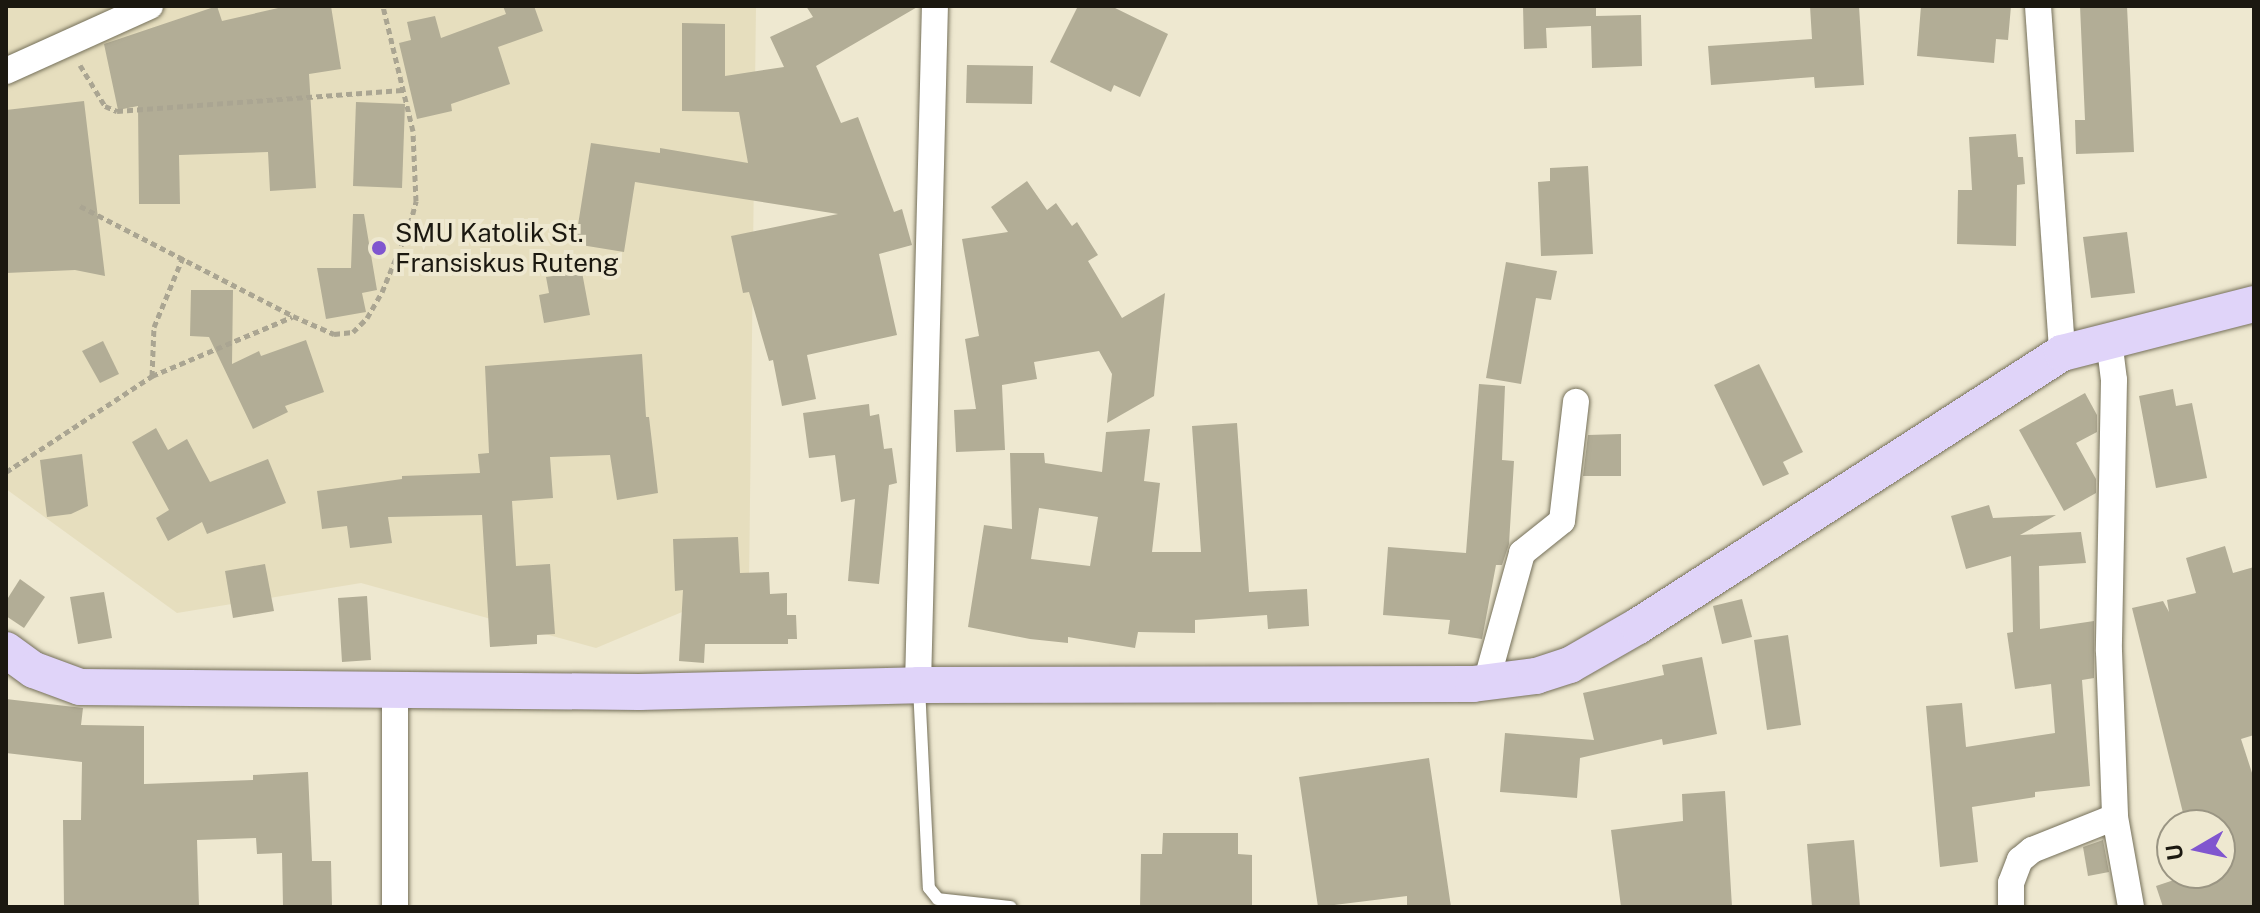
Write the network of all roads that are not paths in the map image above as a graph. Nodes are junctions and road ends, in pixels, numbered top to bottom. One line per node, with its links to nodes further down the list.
1 (150, 6): 4 (street)
2 (935, 6): 11 (street)
3 (2038, 6): 7 (street)
4 (6, 71)
5 (2254, 304): 6 (street)
6 (2109, 340): 7 (street); 13 (street)
7 (2062, 353): 10 (street)
8 (1576, 402): 10 (street)
9 (6, 650): 12 (street)
10 (1486, 683): 11 (street)
11 (918, 685): 12 (street); 15 (lane)
12 (395, 691): 14 (street)
13 (2115, 817): 16 (street); 17 (street)
14 (395, 907)
15 (1011, 907)
16 (2011, 907)
17 (2131, 907)

